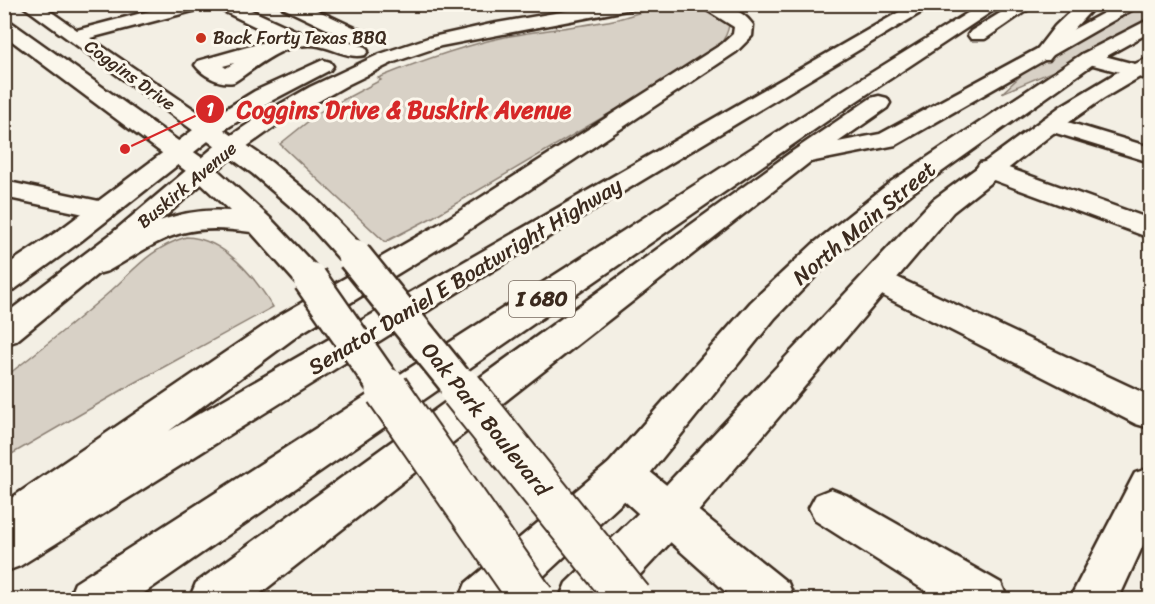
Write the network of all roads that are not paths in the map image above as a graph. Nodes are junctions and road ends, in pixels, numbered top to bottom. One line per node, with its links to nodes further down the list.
1 (28, 4): 15 (main road, Coggins Drive)
2 (198, 4): 15 (main road)
3 (223, 4): 16 (main road)
4 (290, 4): 19 (main road)
5 (562, 4): 19 (main road, Buskirk Avenue)
6 (631, 4): 25 (main road, Buskirk Avenue)
7 (705, 4): 44 (main road)
8 (995, 4): 46 (main road, I 680)
9 (1028, 4): 28 (main road, I 680)
10 (1089, 4): 20 (main road)
11 (1134, 4): 20 (main road)
12 (919, 7): 45 (main road, Senator Daniel E Boatwright Highway / I 680)
13 (1150, 25): 21 (main road, North Main Street)
14 (4, 26): 17 (main road, Coggins Drive)
15 (75, 26): 24 (main road, Coggins Drive)
16 (297, 39): 18 (main road); 19 (main road)
17 (14, 43): 26 (main road, Coggins Drive)
18 (277, 46)
19 (366, 48): 24 (main road, Buskirk Avenue)
20 (1042, 56): 28 (main road)
21 (1089, 58): 22 (main road); 40 (main road, North Main Street)
22 (1145, 69): 23 (main road, North Main Street)
23 (1051, 124): 27 (main road); 29 (main road, North Main Street)
24 (208, 129): 25 (main road, Coggins Drive); 26 (main road, Buskirk Avenue)
25 (232, 145): 30 (main road, Buskirk Avenue); 51 (main road, Oak Park Boulevard, bridge)
26 (176, 154): 30 (main road, Coggins Drive); 32 (main road, Buskirk Avenue)
27 (1150, 155)
28 (799, 158): 47 (main road, I 680)
29 (989, 169): 34 (main road); 37 (main road, North Main Street)
30 (203, 171): 33 (main road); 35 (main road, Buskirk Avenue)
31 (4, 189): 32 (main road)
32 (103, 210): 36 (main road, Buskirk Avenue)
33 (260, 224): 35 (main road); 49 (main road, bridge)
34 (1150, 229)
35 (88, 269): 38 (main road, Buskirk Avenue)
36 (9, 274)
37 (877, 280): 39 (main road); 43 (main road, North Main Street)
38 (4, 333)
39 (1150, 413)
40 (624, 475): 43 (main road); 48 (main road, North Main Street)
41 (1150, 486): 54 (main road)
42 (831, 508): 53 (main road)
43 (669, 513): 50 (main road, North Main Street); 52 (main road)
44 (4, 528)
45 (4, 551)
46 (92, 600)
47 (213, 600)
48 (483, 600)
49 (533, 600)
50 (583, 600)
51 (631, 600)
52 (771, 600)
53 (984, 600)
54 (1093, 600)

